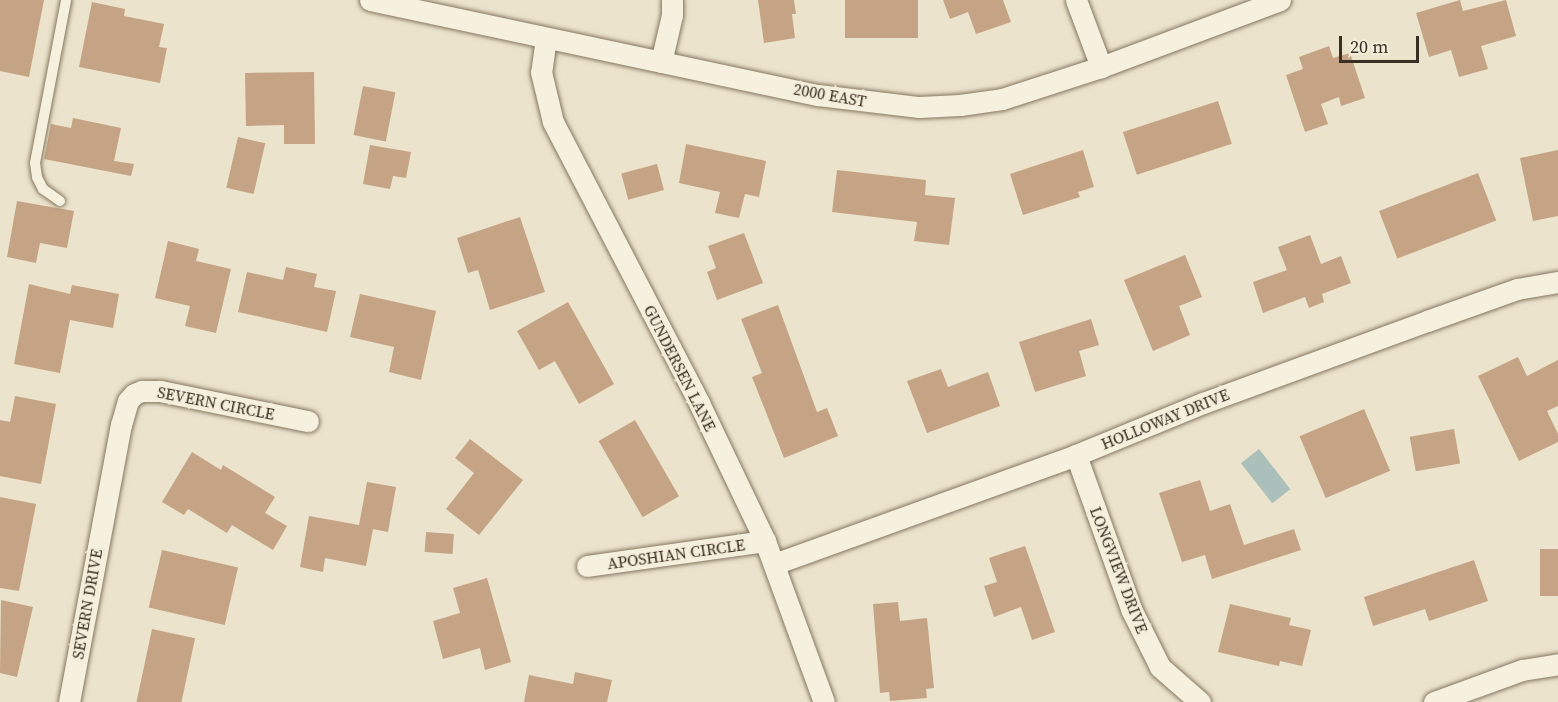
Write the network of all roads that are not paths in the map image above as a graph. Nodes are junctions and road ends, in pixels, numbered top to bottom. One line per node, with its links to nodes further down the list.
1 (66, 0): 9 (lane)
2 (370, 0): 6 (street, 2000 EAST)
3 (672, 0): 7 (street)
4 (1076, 0): 8 (street)
5 (1280, 0): 8 (street, 2000 EAST)
6 (546, 38): 7 (street, 2000 EAST); 14 (street, GUNDERSEN LANE)
7 (661, 62): 8 (street, 2000 EAST)
8 (1101, 67)
9 (60, 201)
10 (1558, 282): 12 (street, HOLLOWAY DRIVE)
11 (308, 421): 13 (street, SEVERN CIRCLE)
12 (1076, 455): 15 (street, HOLLOWAY DRIVE); 20 (street, LONGVIEW DRIVE)
13 (105, 507): 18 (street, SEVERN DRIVE)
14 (765, 541): 15 (street, GUNDERSEN LANE); 16 (street, APOSHIAN CIRCLE)
15 (774, 564): 19 (street, GUNDERSEN LANE)
16 (587, 566)
17 (1558, 664): 21 (street)
18 (69, 702)
19 (824, 702)
20 (1200, 702)
21 (1434, 702)

